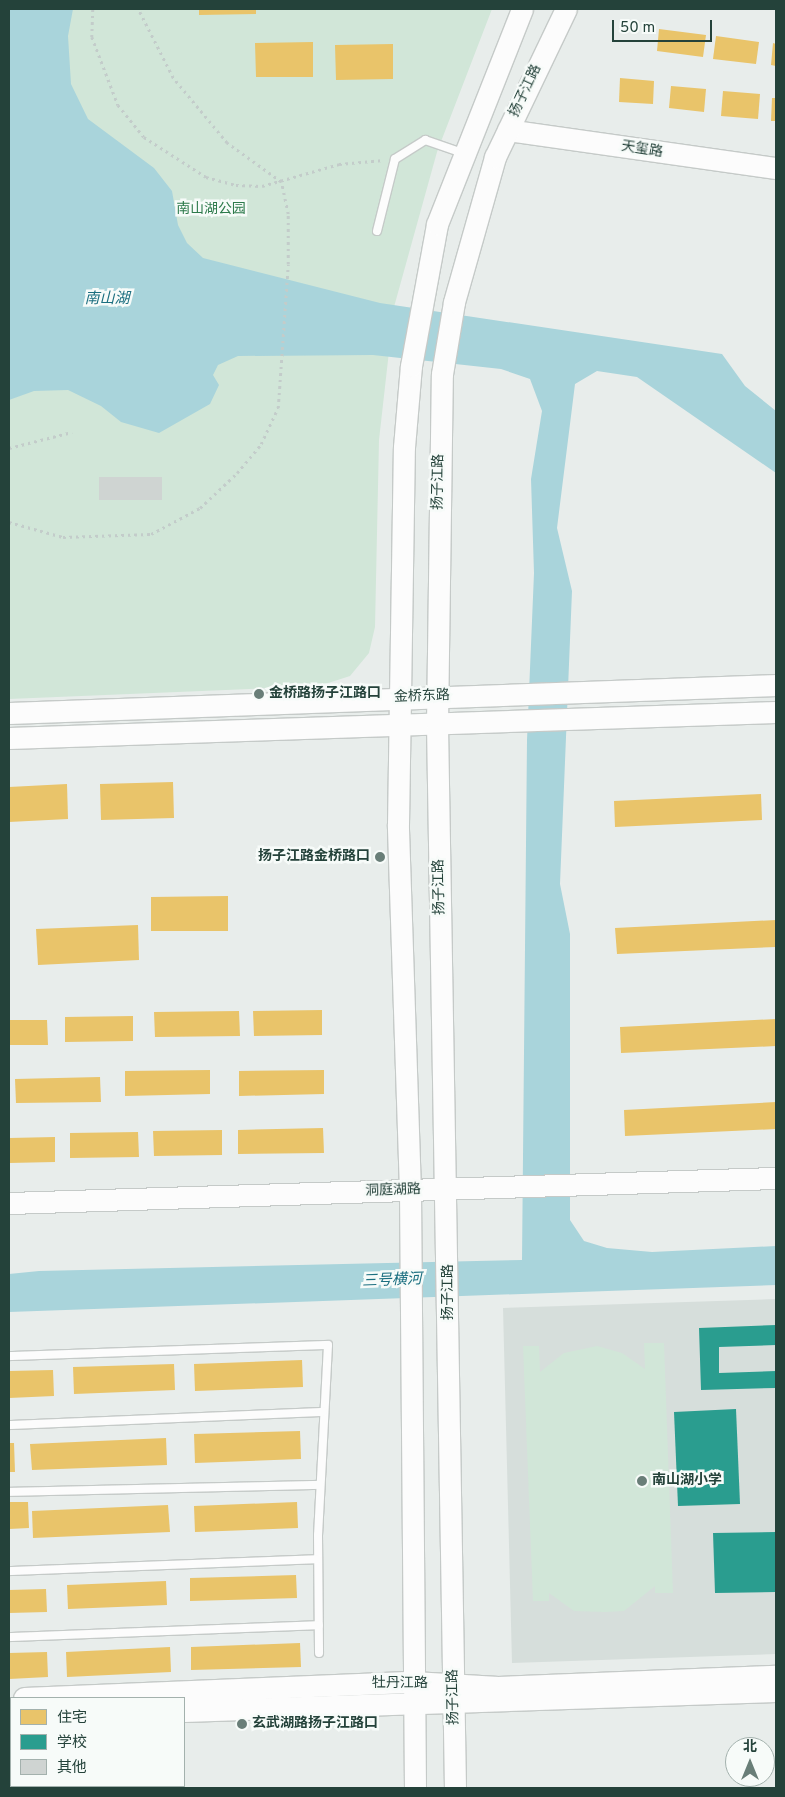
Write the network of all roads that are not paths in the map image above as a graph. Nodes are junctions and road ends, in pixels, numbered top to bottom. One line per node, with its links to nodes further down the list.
1 (522, 9): 4 (street)
2 (566, 9): 3 (street, 扬子江路)
3 (508, 130): 5 (street, 天玺路); 8 (street, 扬子江路)
4 (462, 153): 6 (lane); 9 (street)
5 (776, 168)
6 (377, 231)
7 (776, 685): 8 (street, 金桥东路)
8 (436, 696): 9 (street, 金桥东路); 12 (street, 扬子江路)
9 (402, 698): 11 (street, 金桥东路); 13 (street)
10 (776, 712): 12 (street, 金桥东路)
11 (9, 713)
12 (436, 724): 13 (street, 金桥东路); 16 (street, 扬子江路)
13 (401, 726): 14 (street, 金桥东路); 17 (street)
14 (9, 738)
15 (776, 1178): 16 (street, 洞庭湖路)
16 (447, 1189): 17 (street, 洞庭湖路); 32 (street, 扬子江路)
17 (410, 1191): 18 (street, 洞庭湖路); 30 (street)
18 (9, 1204)
19 (9, 1356): 20 (lane)
20 (323, 1412): 21 (lane); 22 (lane)
21 (9, 1425)
22 (320, 1485): 23 (lane); 24 (lane)
23 (9, 1492)
24 (318, 1559): 25 (lane); 26 (lane)
25 (9, 1571)
26 (319, 1625): 27 (lane); 28 (lane)
27 (9, 1637)
28 (319, 1653)
29 (776, 1676): 32 (street, 牡丹江路)
30 (413, 1682): 32 (street, 牡丹江路); 33 (street, 牡丹江路); 34 (street)
31 (776, 1691): 32 (street, 牡丹江路)
32 (454, 1693): 34 (street, 牡丹江路); 37 (street, 扬子江路)
33 (48, 1697)
34 (413, 1704): 35 (street, 牡丹江路); 36 (street)
35 (185, 1711)
36 (415, 1788)
37 (455, 1788)

